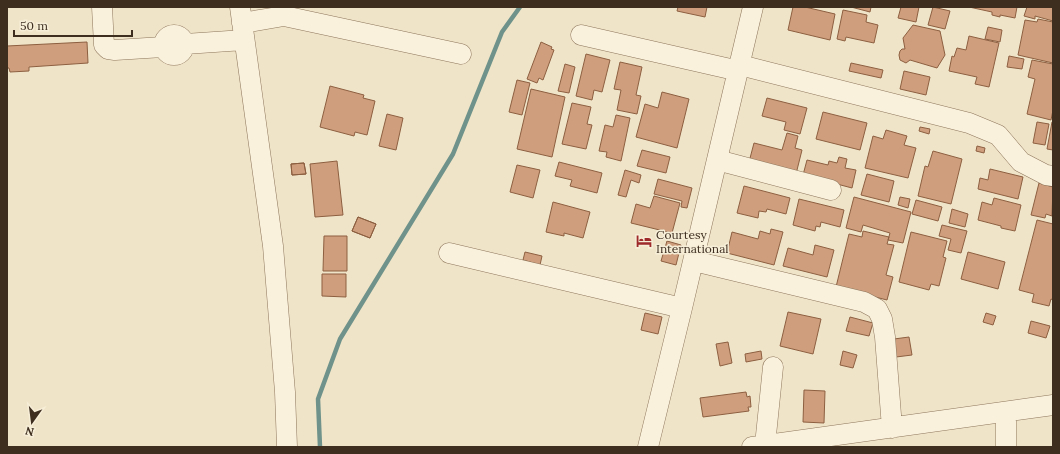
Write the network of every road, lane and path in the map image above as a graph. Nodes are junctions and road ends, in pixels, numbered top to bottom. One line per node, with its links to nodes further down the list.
1 (102, 7): 3 (street)
2 (753, 7): 6 (street)
3 (242, 23): 5 (street); 19 (street)
4 (581, 35): 6 (street)
5 (461, 54)
6 (739, 68): 7 (street); 8 (street)
7 (717, 160): 9 (street); 11 (street)
8 (1053, 176)
9 (831, 190)
10 (449, 253): 12 (street)
11 (694, 261): 12 (street); 16 (street)
12 (682, 308): 20 (street)
13 (773, 367): 18 (street)
14 (1053, 405): 15 (street)
15 (1006, 412): 16 (street); 21 (street)
16 (892, 428): 17 (street)
17 (863, 439): 18 (street)
18 (759, 446)
19 (287, 447)
20 (648, 447)
21 (1006, 447)

